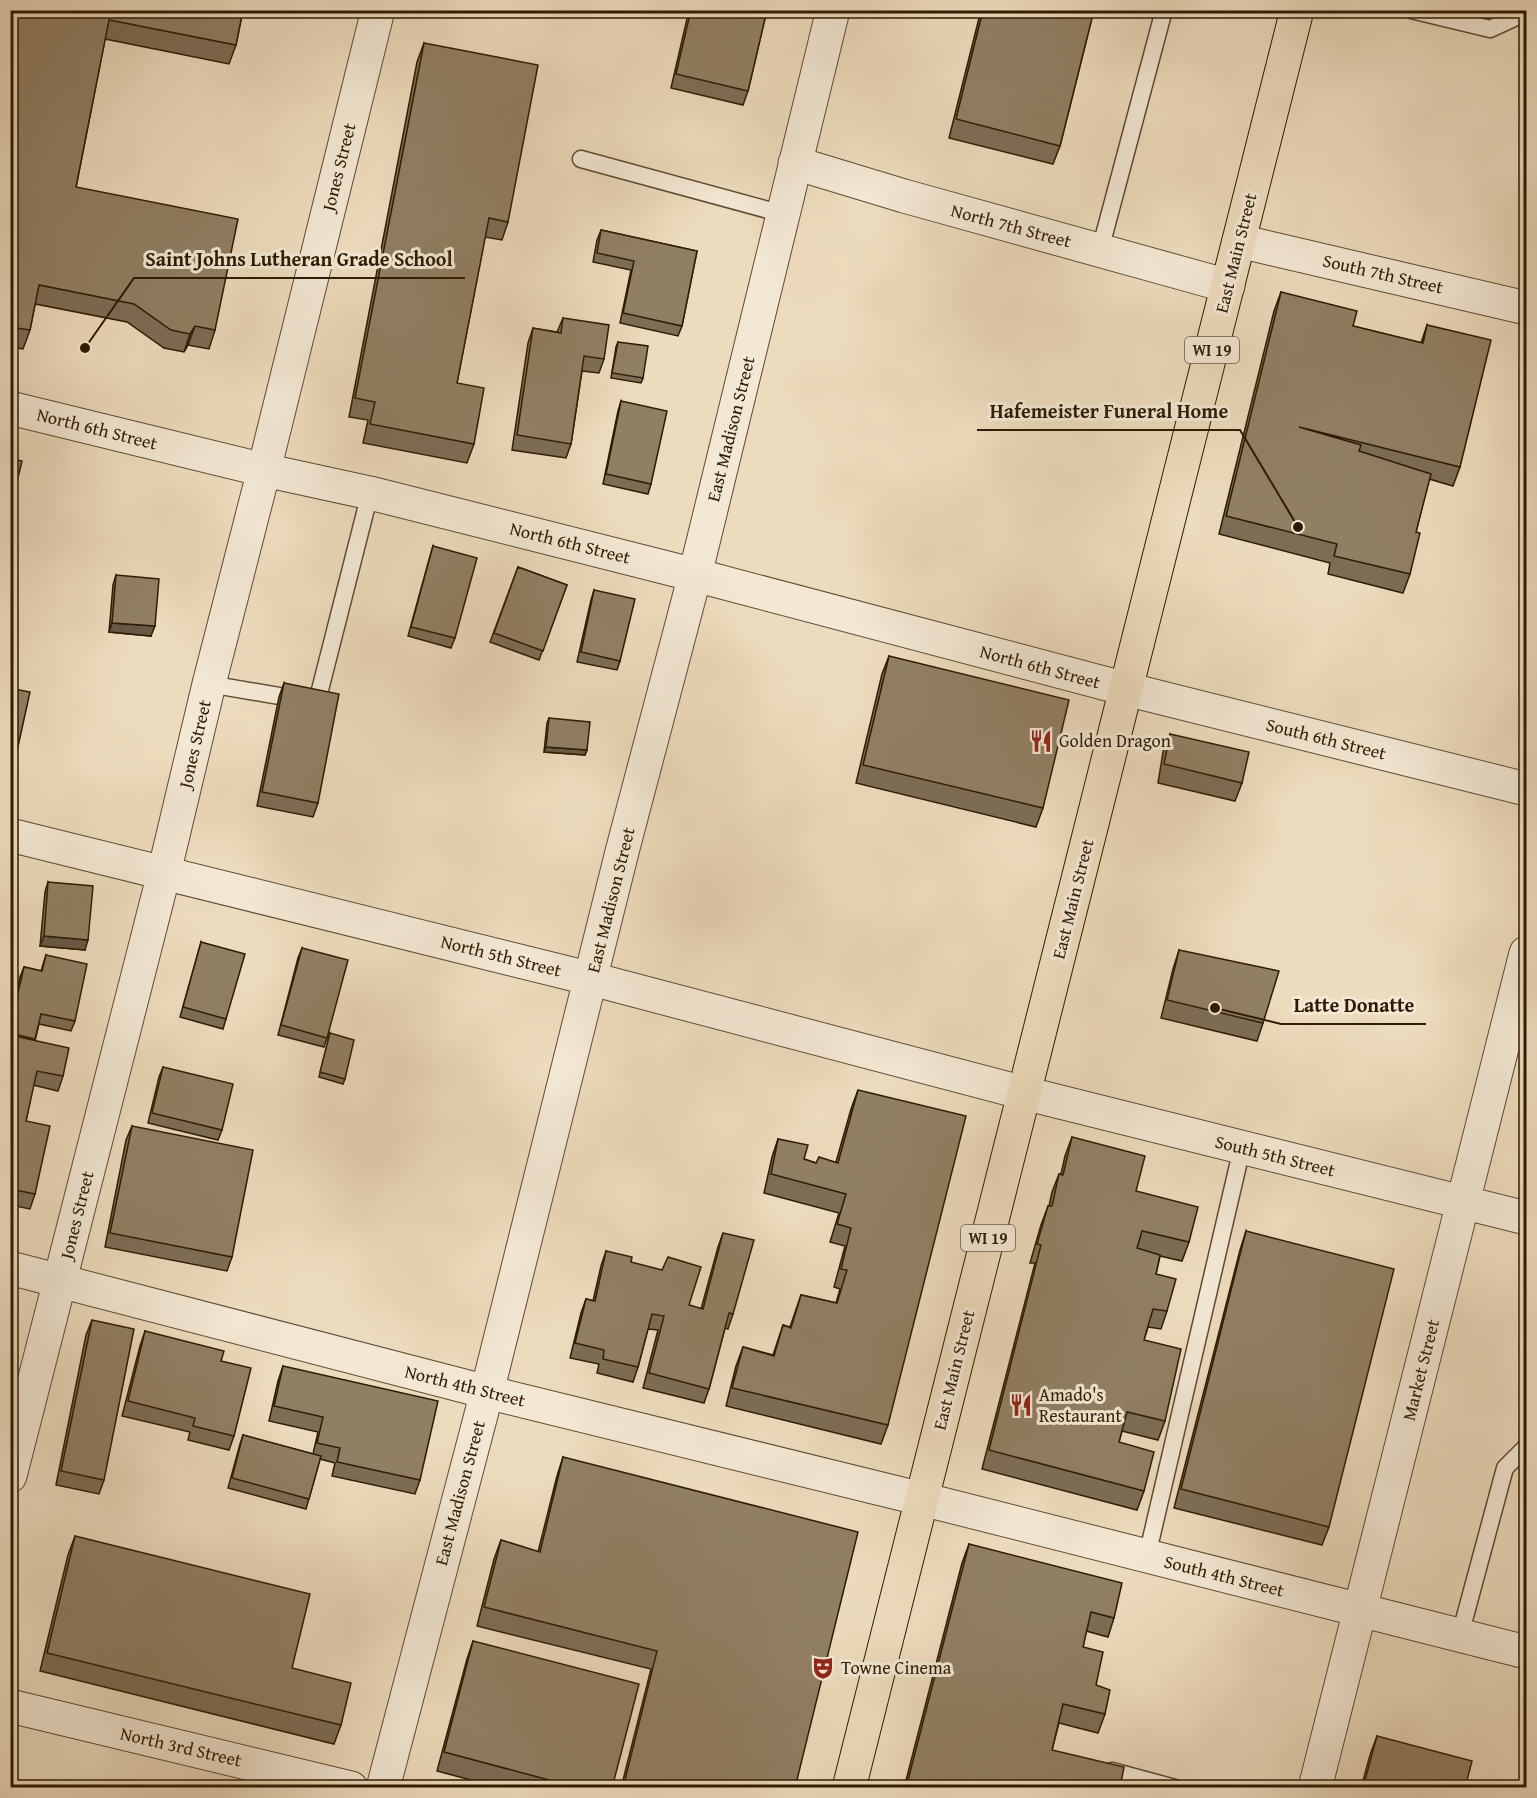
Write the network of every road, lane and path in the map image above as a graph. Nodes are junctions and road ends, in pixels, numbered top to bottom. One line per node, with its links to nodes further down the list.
1 (378, 10): 15 (street, Jones Street)
2 (833, 10): 8 (street, East Madison Street)
3 (1164, 10): 11 (lane)
4 (1297, 10): 10 (main road, East Main Street / WI 19)
5 (1411, 10): 6 (lane)
6 (1516, 10)
7 (581, 159): 9 (lane)
8 (795, 163): 9 (street, East Madison Street); 11 (street, North 7th Street)
9 (783, 214): 17 (street, East Madison Street)
10 (1239, 241): 12 (main road, East Main Street / WI 19); 13 (street, South 7th Street)
11 (1100, 250): 12 (street, North 7th Street)
12 (1228, 286): 19 (main road, East Main Street / WI 19)
13 (1527, 308)
14 (10, 408): 15 (street, North 6th Street)
15 (264, 470): 16 (street, North 6th Street); 18 (street, Jones Street)
16 (370, 493): 17 (street, North 6th Street); 18 (lane)
17 (695, 575): 19 (street, North 6th Street); 24 (street, East Madison Street)
18 (209, 684): 22 (street, Jones Street)
19 (1126, 689): 20 (street, South 6th Street); 25 (main road, East Main Street / WI 19)
20 (1527, 789)
21 (10, 835): 22 (street, North 5th Street)
22 (164, 873): 24 (street, North 5th Street); 30 (street, Jones Street)
23 (1527, 952): 27 (street, Market Street)
24 (592, 979): 25 (street, North 5th Street); 31 (street, East Madison Street)
25 (1024, 1094): 26 (street, South 5th Street); 34 (main road, East Main Street / WI 19)
26 (1242, 1148): 27 (street, South 5th Street); 35 (lane)
27 (1463, 1203): 28 (street, South 5th Street); 36 (street, Market Street)
28 (1527, 1218)
29 (10, 1268): 30 (street, North 4th Street)
30 (60, 1281): 31 (street, North 4th Street); 33 (street, Jones Street)
31 (487, 1392): 34 (street, North 4th Street); 42 (street, East Madison Street)
32 (1527, 1448): 37 (lane)
33 (10, 1476)
34 (922, 1499): 35 (street, South 4th Street); 43 (main road, East Main Street / WI 19)
35 (1147, 1556): 36 (street, South 4th Street)
36 (1360, 1610): 37 (street, South 4th Street); 45 (street, Market Street)
37 (1460, 1635): 38 (street, South 4th Street)
38 (1527, 1652)
39 (10, 1706): 41 (street, North 3rd Street)
40 (1112, 1770): 44 (lane)
41 (351, 1788)
42 (383, 1788)
43 (849, 1788)
44 (1175, 1788)
45 (1315, 1788)

